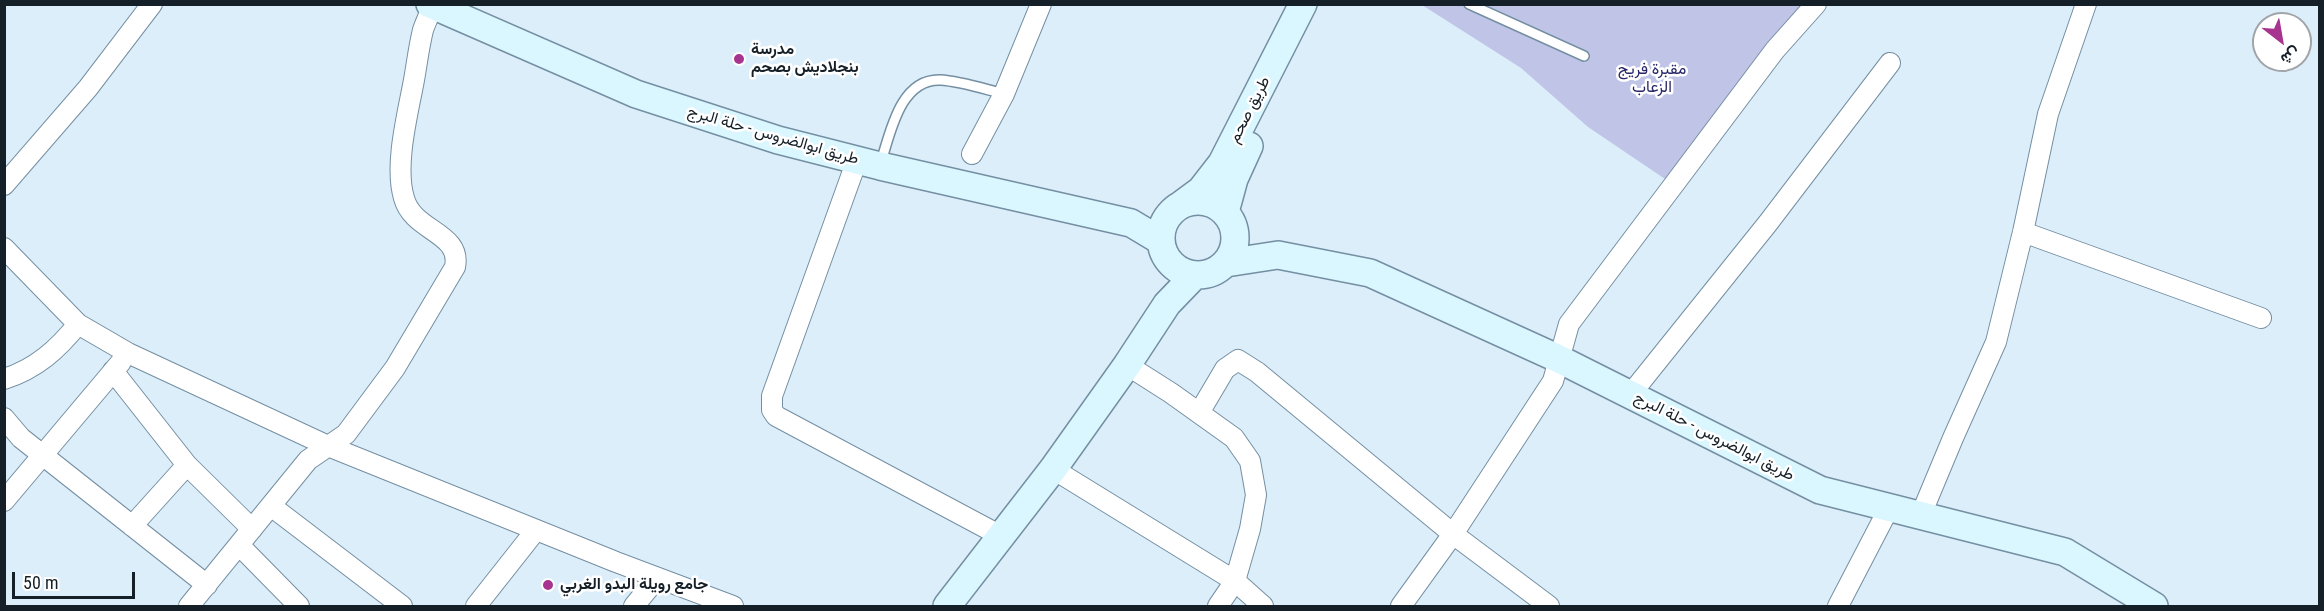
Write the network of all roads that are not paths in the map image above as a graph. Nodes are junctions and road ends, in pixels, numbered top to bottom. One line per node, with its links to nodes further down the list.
1 (152, 4): 14 (street)
2 (1041, 4): 11 (street)
3 (1303, 4): 15 (main road, طريق صحم)
4 (1320, 4): 16 (main road, طريق صحم)
5 (1469, 4): 9 (lane)
6 (1816, 4): 26 (street)
7 (2086, 4): 18 (street)
8 (432, 5): 13 (main road, طريق ابوالضروس - حلة البرج); 33 (street)
9 (1584, 56)
10 (1890, 63): 30 (street)
11 (1004, 94): 12 (street); 13 (lane)
12 (972, 154)
13 (868, 163): 17 (main road, طريق ابوالضروس - حلة البرج); 45 (street)
14 (4, 185)
15 (1176, 209): 16 (main road); 17 (main road, طريق ابوالضروس - حلة البرج); 21 (main road)
16 (1230, 221): 20 (main road, طريق ابوالضروس - حلة البرج); 22 (main road)
17 (1131, 223): 21 (main road, طريق ابوالضروس - حلة البرج)
18 (2023, 232): 23 (street); 40 (street)
19 (4, 248): 24 (street)
20 (1278, 255): 22 (main road, طريق ابوالضروس - حلة البرج); 26 (main road, طريق ابوالضروس - حلة البرج)
21 (1175, 260): 22 (main road); 27 (main road)
22 (1226, 264)
23 (2261, 318)
24 (78, 324): 25 (street); 29 (street)
25 (128, 353): 28 (street); 33 (street)
26 (1559, 359): 30 (main road, طريق ابوالضروس - حلة البرج); 44 (street)
27 (1127, 365): 31 (street); 36 (main road)
28 (113, 371): 34 (street); 35 (street)
29 (4, 379)
30 (1630, 395): 39 (main road, طريق ابوالضروس - حلة البرج)
31 (1199, 413): 44 (street); 48 (street)
32 (4, 418): 34 (street)
33 (328, 446): 38 (street); 43 (street)
34 (44, 456): 37 (street); 41 (street)
35 (187, 465): 41 (street); 42 (street)
36 (1053, 469): 45 (main road); 48 (street)
37 (4, 501)
38 (271, 506): 42 (street); 52 (street)
39 (1889, 508): 40 (main road, طريق ابوالضروس - حلة البرج); 61 (street)
40 (1920, 517): 62 (main road, طريق ابوالضروس - حلة البرج)
41 (132, 526): 49 (street)
42 (252, 529): 46 (street)
43 (536, 530): 47 (street); 53 (street)
44 (1453, 534): 59 (street); 60 (street)
45 (1001, 536): 56 (main road)
46 (239, 545): 49 (street); 51 (street)
47 (657, 578): 54 (street); 55 (street)
48 (1235, 581): 57 (street); 58 (street)
49 (207, 585): 50 (street)
50 (189, 606)
51 (299, 606)
52 (402, 606)
53 (476, 606)
54 (634, 606)
55 (733, 606)
56 (947, 606)
57 (1218, 606)
58 (1263, 606)
59 (1401, 606)
60 (1549, 606)
61 (1838, 606)
62 (2154, 606)

